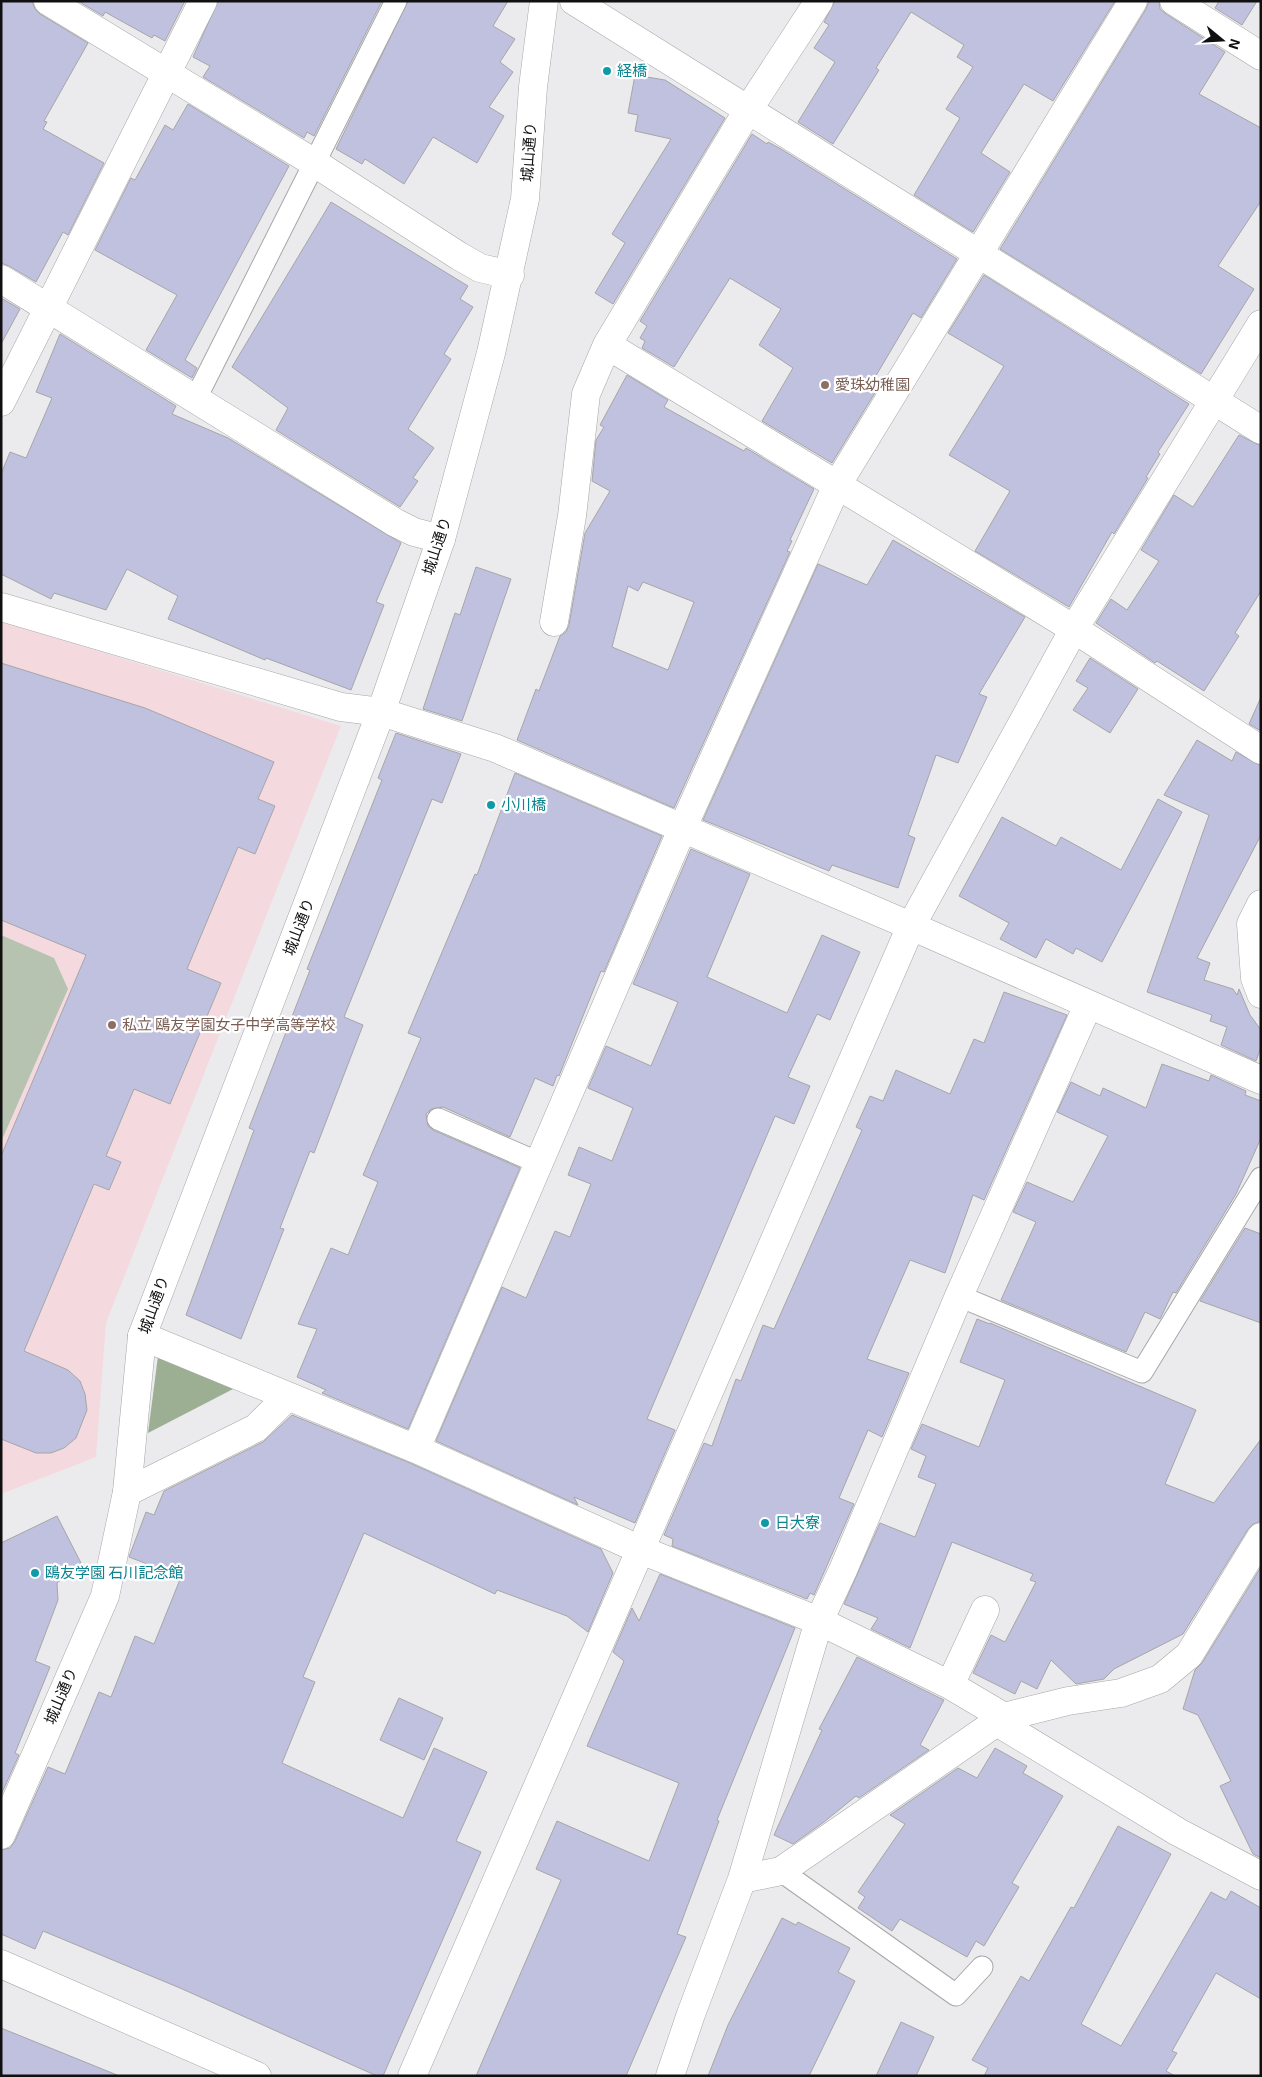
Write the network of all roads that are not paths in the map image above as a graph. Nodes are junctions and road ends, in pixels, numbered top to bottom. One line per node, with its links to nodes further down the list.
1 (48, 1): 10 (street)
2 (203, 1): 10 (street)
3 (396, 1): 12 (lane)
4 (544, 1): 14 (street, 城山通り)
5 (574, 1): 11 (street)
6 (819, 1): 11 (street)
7 (1133, 1): 13 (street)
8 (1174, 1): 9 (street)
9 (1261, 56)
10 (166, 75): 12 (street); 16 (street)
11 (748, 110): 13 (street); 18 (street)
12 (313, 162): 14 (street); 19 (lane)
13 (978, 254): 20 (street); 23 (street)
14 (510, 275): 24 (street, 城山通り)
15 (1, 279): 16 (street)
16 (48, 308): 19 (street); 21 (street)
17 (1261, 324): 20 (street)
18 (607, 345): 23 (street); 26 (street)
19 (196, 398): 24 (street)
20 (1214, 400): 22 (street); 27 (street)
21 (1, 402)
22 (1261, 430)
23 (837, 485): 27 (street); 30 (street)
24 (441, 539): 28 (street, 城山通り)
25 (1, 607): 28 (street)
26 (554, 622)
27 (1074, 629): 29 (street); 32 (street)
28 (381, 712): 30 (street); 40 (street, 城山通り)
29 (1261, 750)
30 (683, 827): 32 (street); 37 (street)
31 (1261, 904): 33 (street)
32 (911, 926): 34 (street); 45 (street)
33 (1261, 994)
34 (1088, 1005): 35 (street); 39 (street)
35 (1261, 1080)
36 (438, 1119): 37 (lane)
37 (539, 1163): 42 (street)
38 (1261, 1178): 39 (lane)
39 (959, 1296): 47 (street)
40 (142, 1336): 41 (street); 43 (street, 城山通り)
41 (287, 1396): 42 (street); 43 (street)
42 (416, 1449): 45 (street)
43 (126, 1492): 50 (street, 城山通り)
44 (1261, 1537): 49 (street)
45 (641, 1550): 47 (street); 57 (street)
46 (984, 1610): 48 (street)
47 (820, 1621): 48 (street); 53 (street)
48 (950, 1685): 49 (street)
49 (1001, 1719): 51 (street); 52 (street)
50 (1, 1835)
51 (781, 1871): 53 (street); 55 (lane)
52 (1261, 1876)
53 (742, 1879): 58 (street)
54 (1, 1964): 56 (street)
55 (982, 1967)
56 (257, 2076)
57 (412, 2076)
58 (670, 2076)

